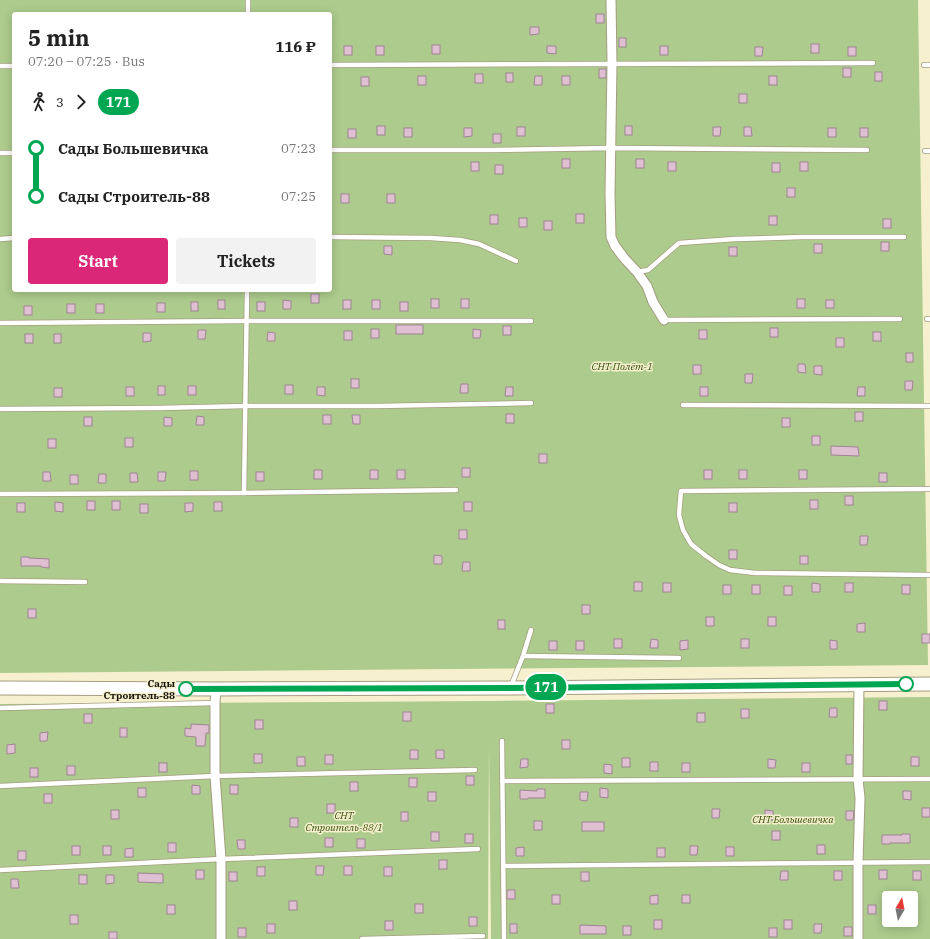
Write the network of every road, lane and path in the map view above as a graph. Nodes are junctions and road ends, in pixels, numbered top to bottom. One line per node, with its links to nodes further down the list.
1 (248, 0): 3 (lane)
2 (611, 0): 5 (street)
3 (248, 12)
4 (873, 63): 5 (lane)
5 (612, 64): 6 (lane); 11 (street)
6 (332, 65)
7 (924, 65): 8 (lane)
8 (930, 65)
9 (0, 66): 10 (lane)
10 (12, 66)
11 (610, 148): 12 (lane); 13 (lane); 21 (street)
12 (332, 150)
13 (867, 150)
14 (0, 153): 15 (lane)
15 (12, 153)
16 (332, 237): 20 (lane)
17 (904, 237): 21 (lane)
18 (12, 238): 19 (lane)
19 (0, 239)
20 (516, 261)
21 (638, 272): 24 (street)
22 (247, 292): 25 (lane)
23 (900, 319): 24 (lane)
24 (664, 320)
25 (247, 321): 26 (lane); 27 (lane); 30 (lane)
26 (531, 321)
27 (0, 323)
28 (531, 403): 30 (lane)
29 (683, 405): 31 (lane)
30 (246, 406): 32 (lane); 35 (lane)
31 (930, 406)
32 (0, 409)
33 (930, 489): 37 (lane)
34 (456, 490): 35 (lane)
35 (244, 493): 36 (lane)
36 (0, 494)
37 (930, 575)
38 (0, 581): 39 (lane)
39 (85, 582)
40 (531, 630): 41 (lane)
41 (523, 656): 42 (lane); 46 (lane)
42 (680, 658)
43 (859, 684): 44 (street); 46 (street); 53 (street)
44 (930, 684)
45 (0, 688): 47 (street)
46 (511, 688): 47 (street)
47 (216, 689): 48 (street)
48 (215, 703): 49 (lane); 52 (street)
49 (0, 708)
50 (502, 741): 55 (lane)
51 (475, 770): 52 (lane)
52 (215, 776): 56 (lane); 58 (street)
53 (858, 779): 54 (lane); 55 (lane); 59 (street)
54 (930, 779)
55 (502, 781): 61 (lane)
56 (0, 786)
57 (478, 849): 58 (lane)
58 (221, 859): 62 (lane); 64 (street)
59 (858, 862): 60 (lane); 61 (lane); 67 (street)
60 (930, 862)
61 (503, 866): 66 (lane)
62 (0, 870)
63 (483, 936): 65 (lane)
64 (221, 939)
65 (362, 939)
66 (504, 939)
67 (858, 939)

